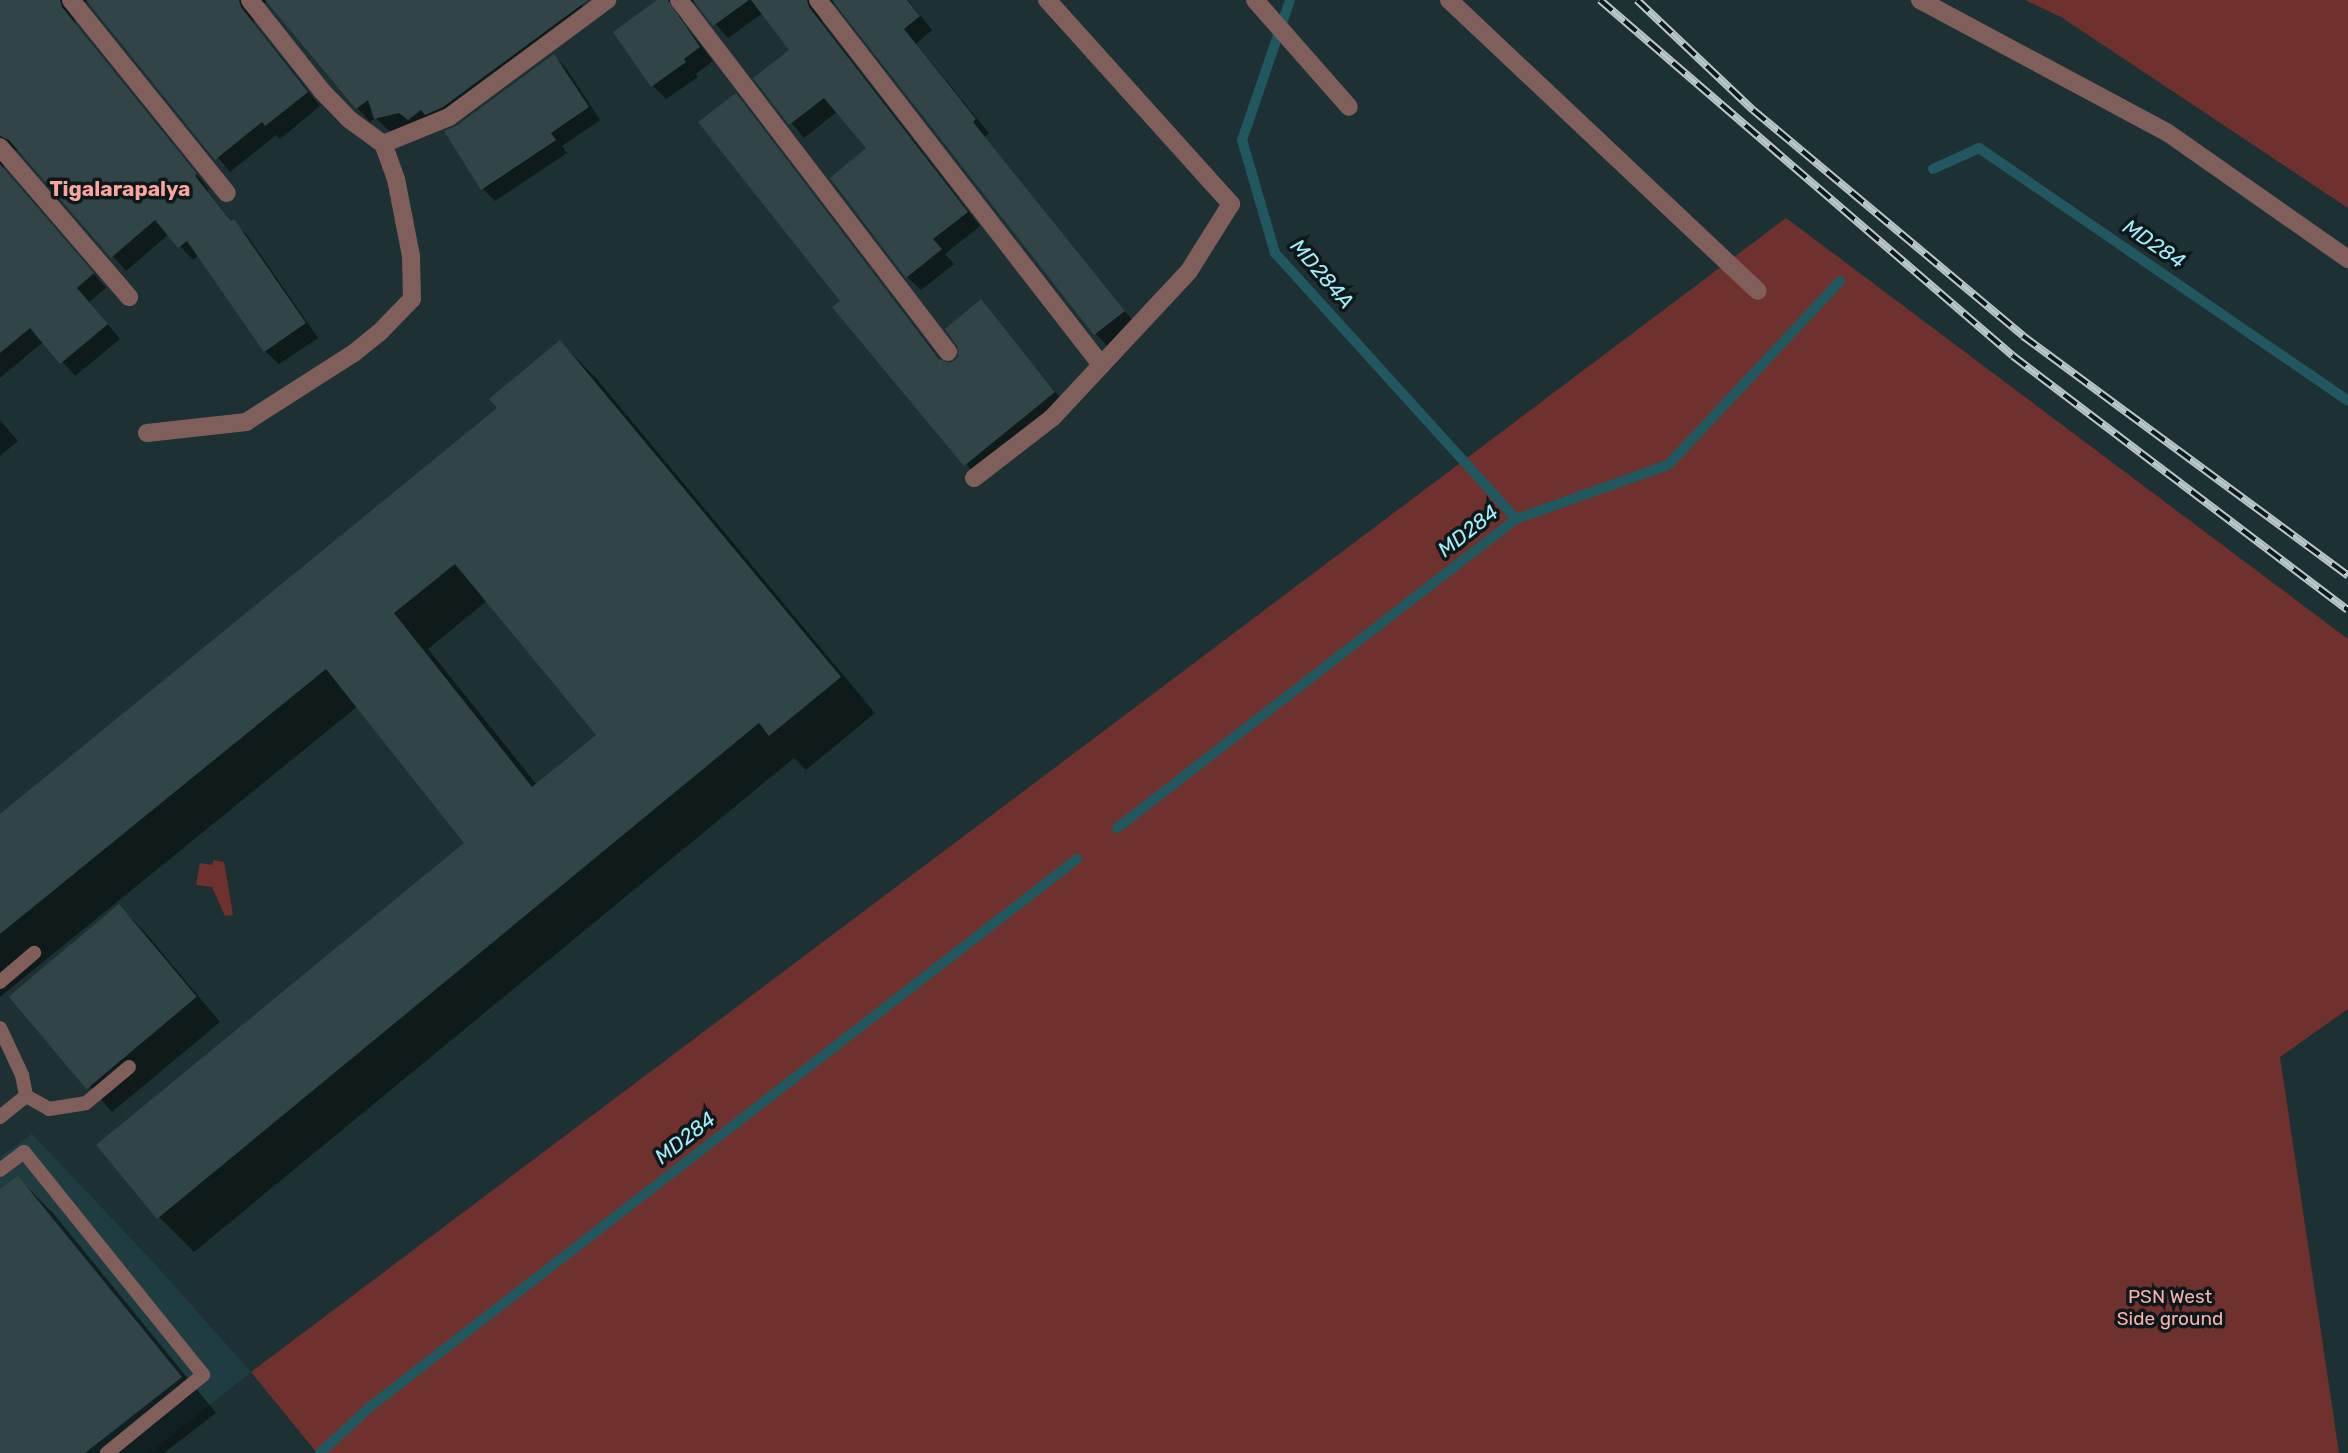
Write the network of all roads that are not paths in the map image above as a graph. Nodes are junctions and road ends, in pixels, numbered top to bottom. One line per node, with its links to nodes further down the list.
1 (71, 0): 13 (street)
2 (250, 0): 11 (street)
3 (607, 0): 11 (street)
4 (679, 0): 17 (street)
5 (818, 0): 18 (street)
6 (1047, 0): 18 (street)
7 (1255, 0): 10 (street)
8 (1449, 0): 15 (street)
9 (1920, 0): 14 (street)
10 (1349, 107)
11 (383, 144): 19 (street)
12 (0, 147): 16 (street)
13 (227, 193)
14 (2348, 259)
15 (1758, 290)
16 (129, 297)
17 (948, 352)
18 (1101, 365): 20 (street)
19 (147, 433)
20 (974, 478)
21 (34, 953): 22 (lane)
22 (0, 982)
23 (0, 1028): 25 (lane)
24 (129, 1067): 25 (lane)
25 (26, 1096): 26 (lane)
26 (0, 1117)
27 (0, 1170): 28 (lane)
28 (107, 1453)

